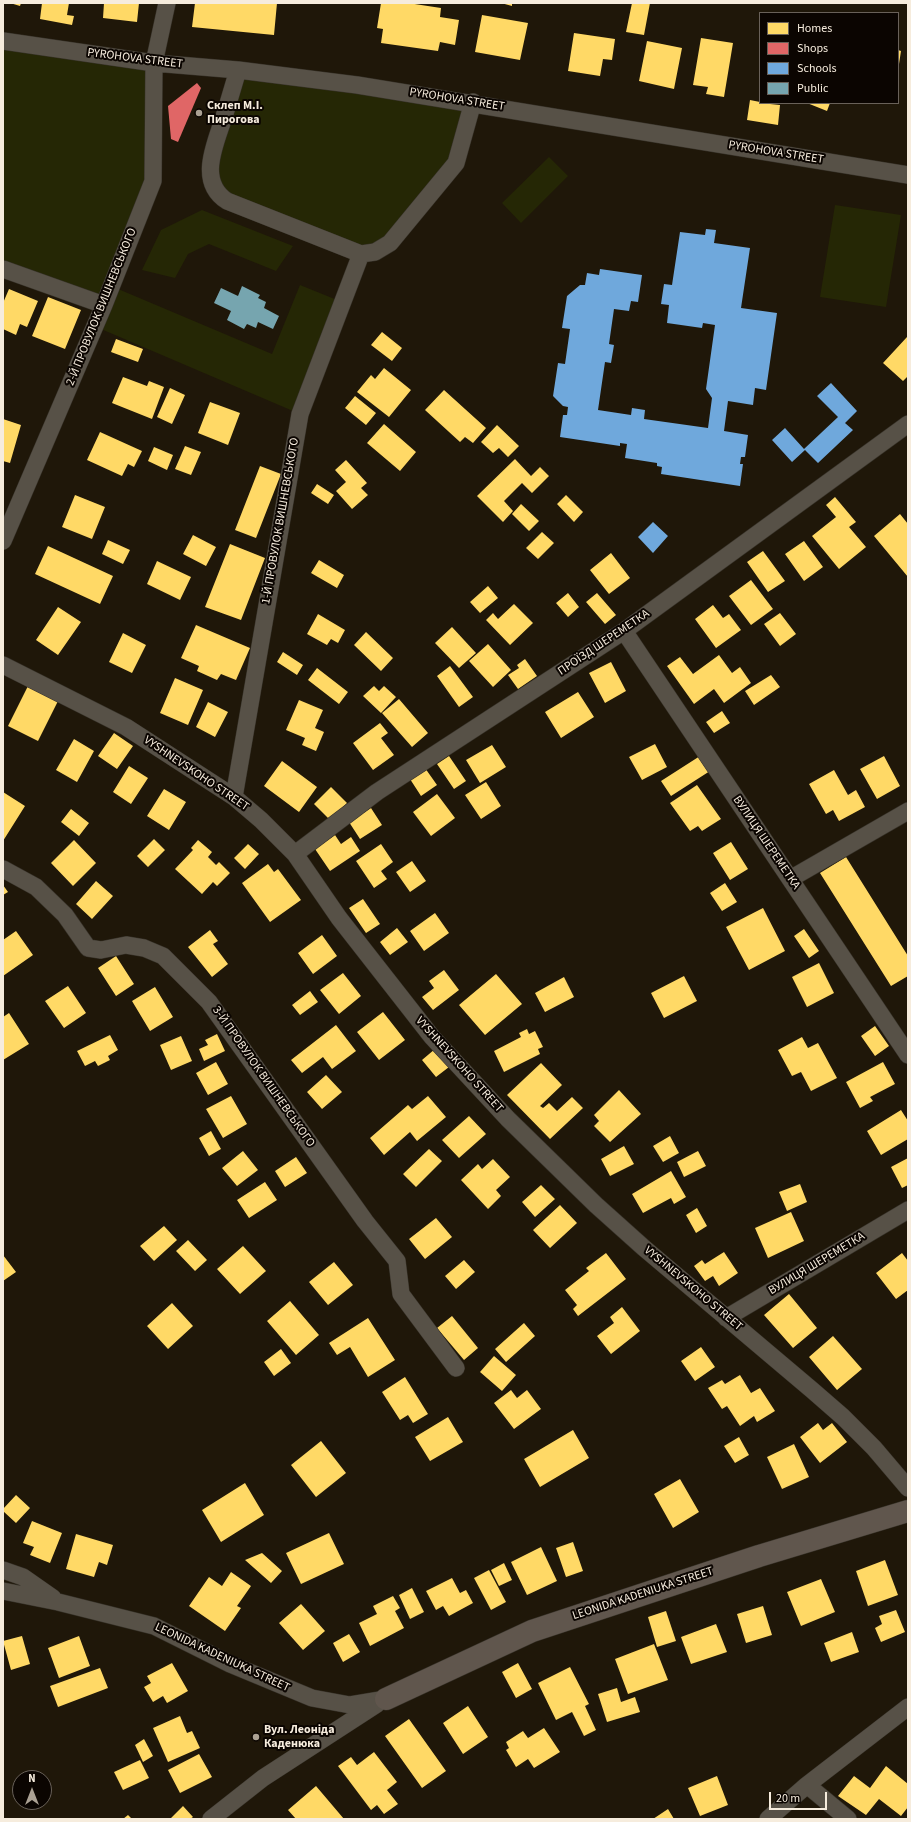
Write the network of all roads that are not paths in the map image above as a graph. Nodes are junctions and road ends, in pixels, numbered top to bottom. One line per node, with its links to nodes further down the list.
1 (166, 3): 3 (street, 2-Й ПРОВУЛОК ВИШНЕВСЬКОГО)
2 (3, 42): 3 (street, PYROHOVA STREET)
3 (154, 63): 4 (street, PYROHOVA STREET); 9 (street, 2-Й ПРОВУЛОК ВИШНЕВСЬКОГО)
4 (238, 70): 5 (street, PYROHOVA STREET); 7 (street)
5 (473, 102): 6 (street, PYROHOVA STREET); 7 (street)
6 (908, 175)
7 (361, 254): 14 (street, 1-Й ПРОВУЛОК ВИШНЕВСЬКОГО)
8 (3, 269): 9 (street)
9 (104, 305): 11 (street, 2-Й ПРОВУЛОК ВИШНЕВСЬКОГО)
10 (908, 424): 12 (street, ПРОЇЗД ШЕРЕМЕТКА)
11 (3, 541)
12 (624, 631): 16 (street, ПРОЇЗД ШЕРЕМЕТКА); 18 (street, ВУЛИЦЯ ШЕРЕМЕТКА)
13 (3, 665): 14 (street, VYSHNEVSKOHO STREET)
14 (234, 797): 16 (street, VYSHNEVSKOHO STREET)
15 (908, 811): 18 (street)
16 (295, 854): 21 (street, VYSHNEVSKOHO STREET)
17 (3, 869): 22 (street, 3-Й ПРОВУЛОК ВИШНЕВСЬКОГО)
18 (790, 879): 19 (street, ВУЛИЦЯ ШЕРЕМЕТКА)
19 (908, 1054)
20 (908, 1210): 21 (street, ВУЛИЦЯ ШЕРЕМЕТКА)
21 (726, 1318): 23 (street, VYSHNEVSKOHO STREET)
22 (456, 1368)
23 (908, 1488)
24 (908, 1511): 28 (street, LEONIDA KADENIUKA STREET)
25 (3, 1570): 27 (street, LEONIDA KADENIUKA STREET)
26 (3, 1591): 27 (street, LEONIDA KADENIUKA STREET)
27 (58, 1602): 28 (street, LEONIDA KADENIUKA STREET)
28 (386, 1699): 31 (street, LEONIDA KADENIUKA STREET)
29 (908, 1707): 30 (street)
30 (807, 1785): 32 (street); 33 (street)
31 (211, 1819)
32 (768, 1819)
33 (848, 1819)

